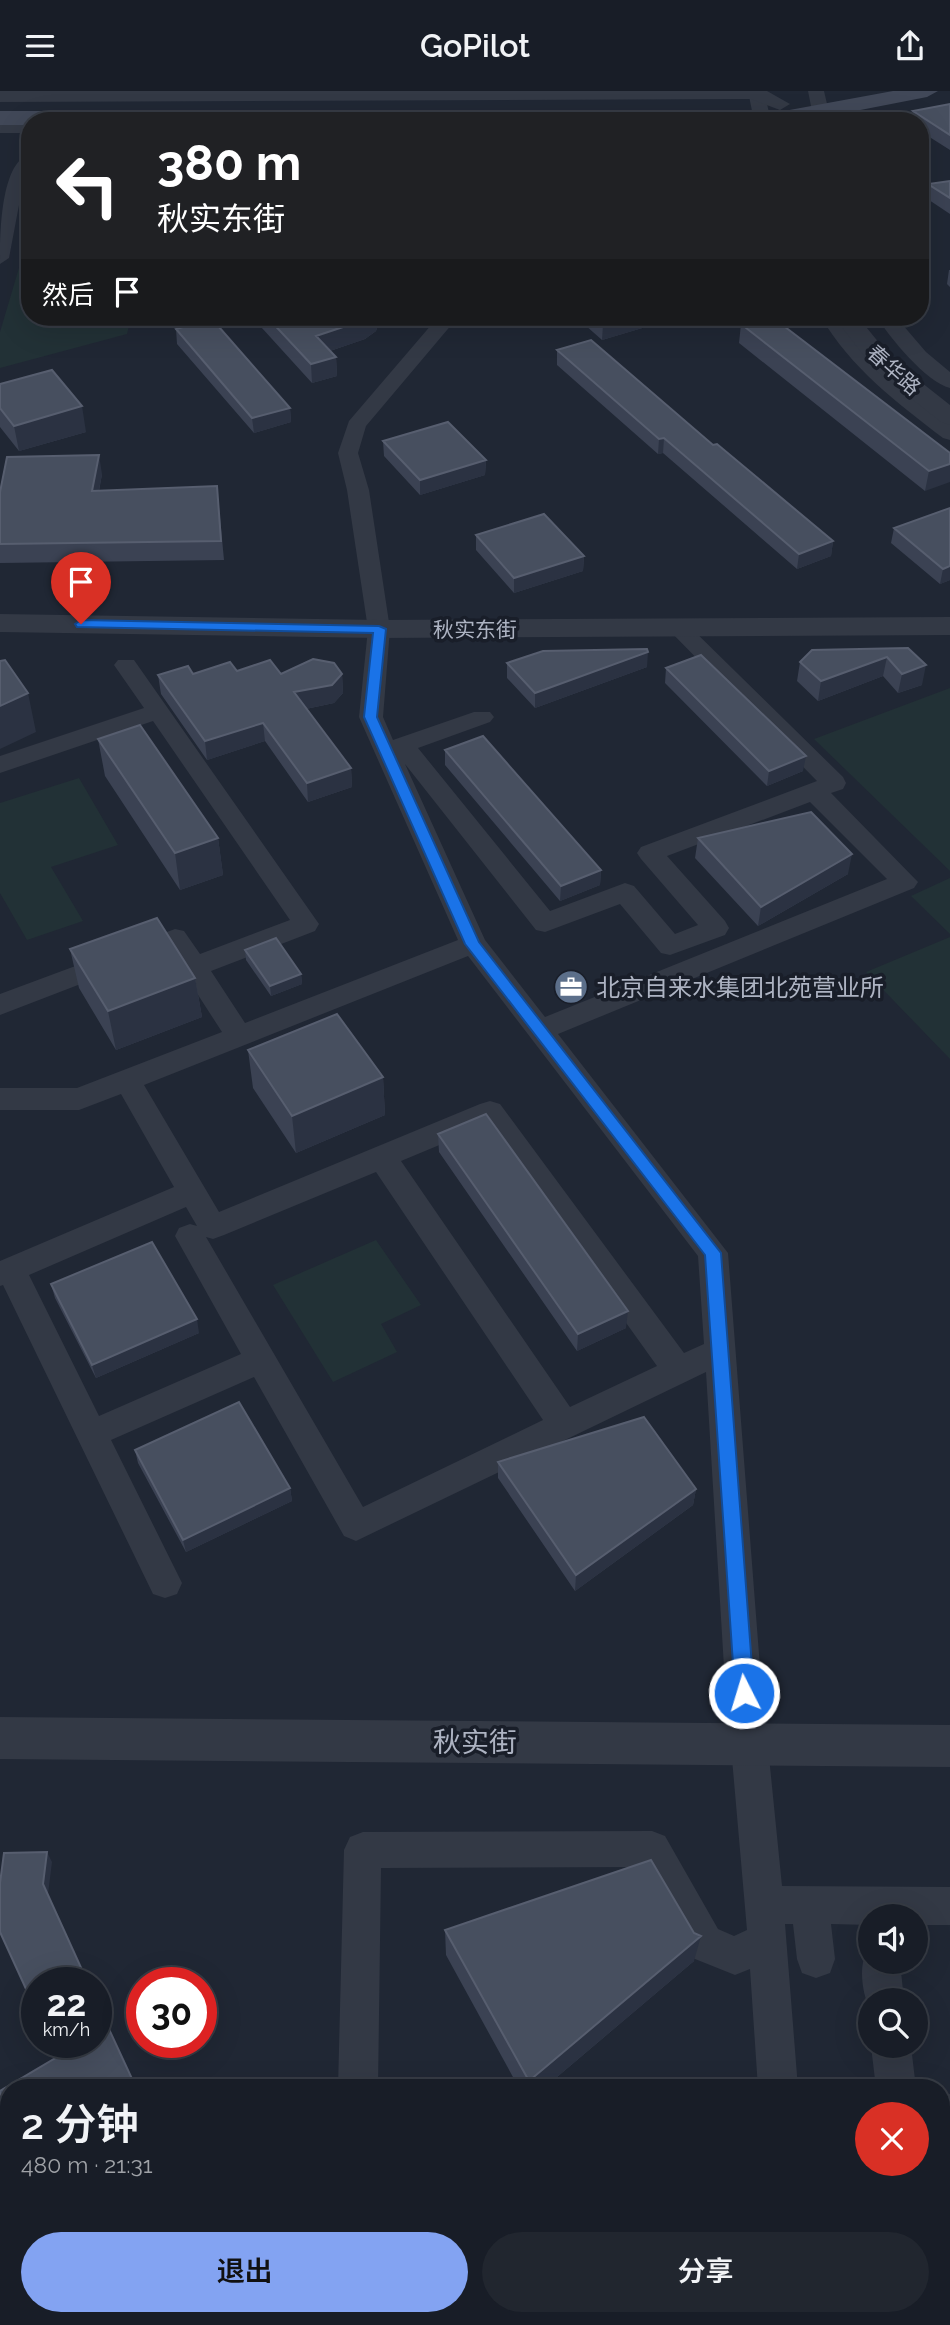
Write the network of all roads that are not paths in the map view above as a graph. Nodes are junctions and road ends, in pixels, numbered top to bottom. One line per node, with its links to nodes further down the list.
1 (501, 91): 4 (street)
2 (854, 91): 7 (main road)
3 (927, 91): 7 (main road)
4 (531, 95): 5 (street); 6 (street); 7 (street)
5 (0, 96)
6 (626, 106): 7 (main road); 8 (main road)
7 (788, 107): 9 (main road)
8 (0, 110)
9 (708, 112)
10 (0, 118): 11 (main road)
11 (21, 118)
12 (0, 127): 13 (street)
13 (21, 127)
14 (21, 170): 15 (street)
15 (0, 258)
16 (440, 326): 28 (street)
17 (835, 326): 24 (street)
18 (853, 326): 23 (street, 春华路)
19 (876, 326): 22 (street, 春华路)
20 (894, 326): 21 (street)
21 (950, 382)
22 (950, 396)
23 (950, 417)
24 (950, 434)
25 (0, 623): 28 (street, 秋实东街)
26 (950, 625): 27 (street, 秋实东街)
27 (677, 627): 28 (street, 秋实东街); 34 (street)
28 (379, 629): 32 (street)
29 (126, 665): 30 (street)
30 (158, 711): 33 (street); 36 (street)
31 (482, 717): 32 (street)
32 (395, 748): 34 (street); 35 (street)
33 (0, 765)
34 (814, 791): 38 (street)
35 (472, 944): 38 (street); 39 (street)
36 (194, 967): 37 (street); 39 (street)
37 (0, 1005)
38 (541, 1030): 46 (street)
39 (239, 1036): 40 (street)
40 (127, 1080): 41 (street); 43 (street)
41 (0, 1099)
42 (382, 1157): 44 (street); 48 (street); 49 (street)
43 (181, 1197): 44 (street); 45 (street)
44 (202, 1232): 47 (street)
45 (5, 1272): 50 (street)
46 (720, 1350): 48 (street); 53 (street)
47 (260, 1360): 49 (street); 50 (street)
48 (679, 1371): 49 (street)
49 (565, 1426)
50 (91, 1434): 51 (street)
51 (165, 1583)
52 (0, 1738): 53 (street, 秋实街)
53 (749, 1745): 54 (street, 秋实街); 59 (street)
54 (950, 1746)
55 (810, 1906): 58 (street); 59 (street); 60 (street)
56 (950, 1906): 57 (street)
57 (928, 1907)
58 (858, 1910)
59 (766, 1923): 62 (street); 63 (street)
60 (816, 1959)
61 (892, 2058): 64 (street)
62 (358, 2079)
63 (777, 2079)
64 (895, 2079)

